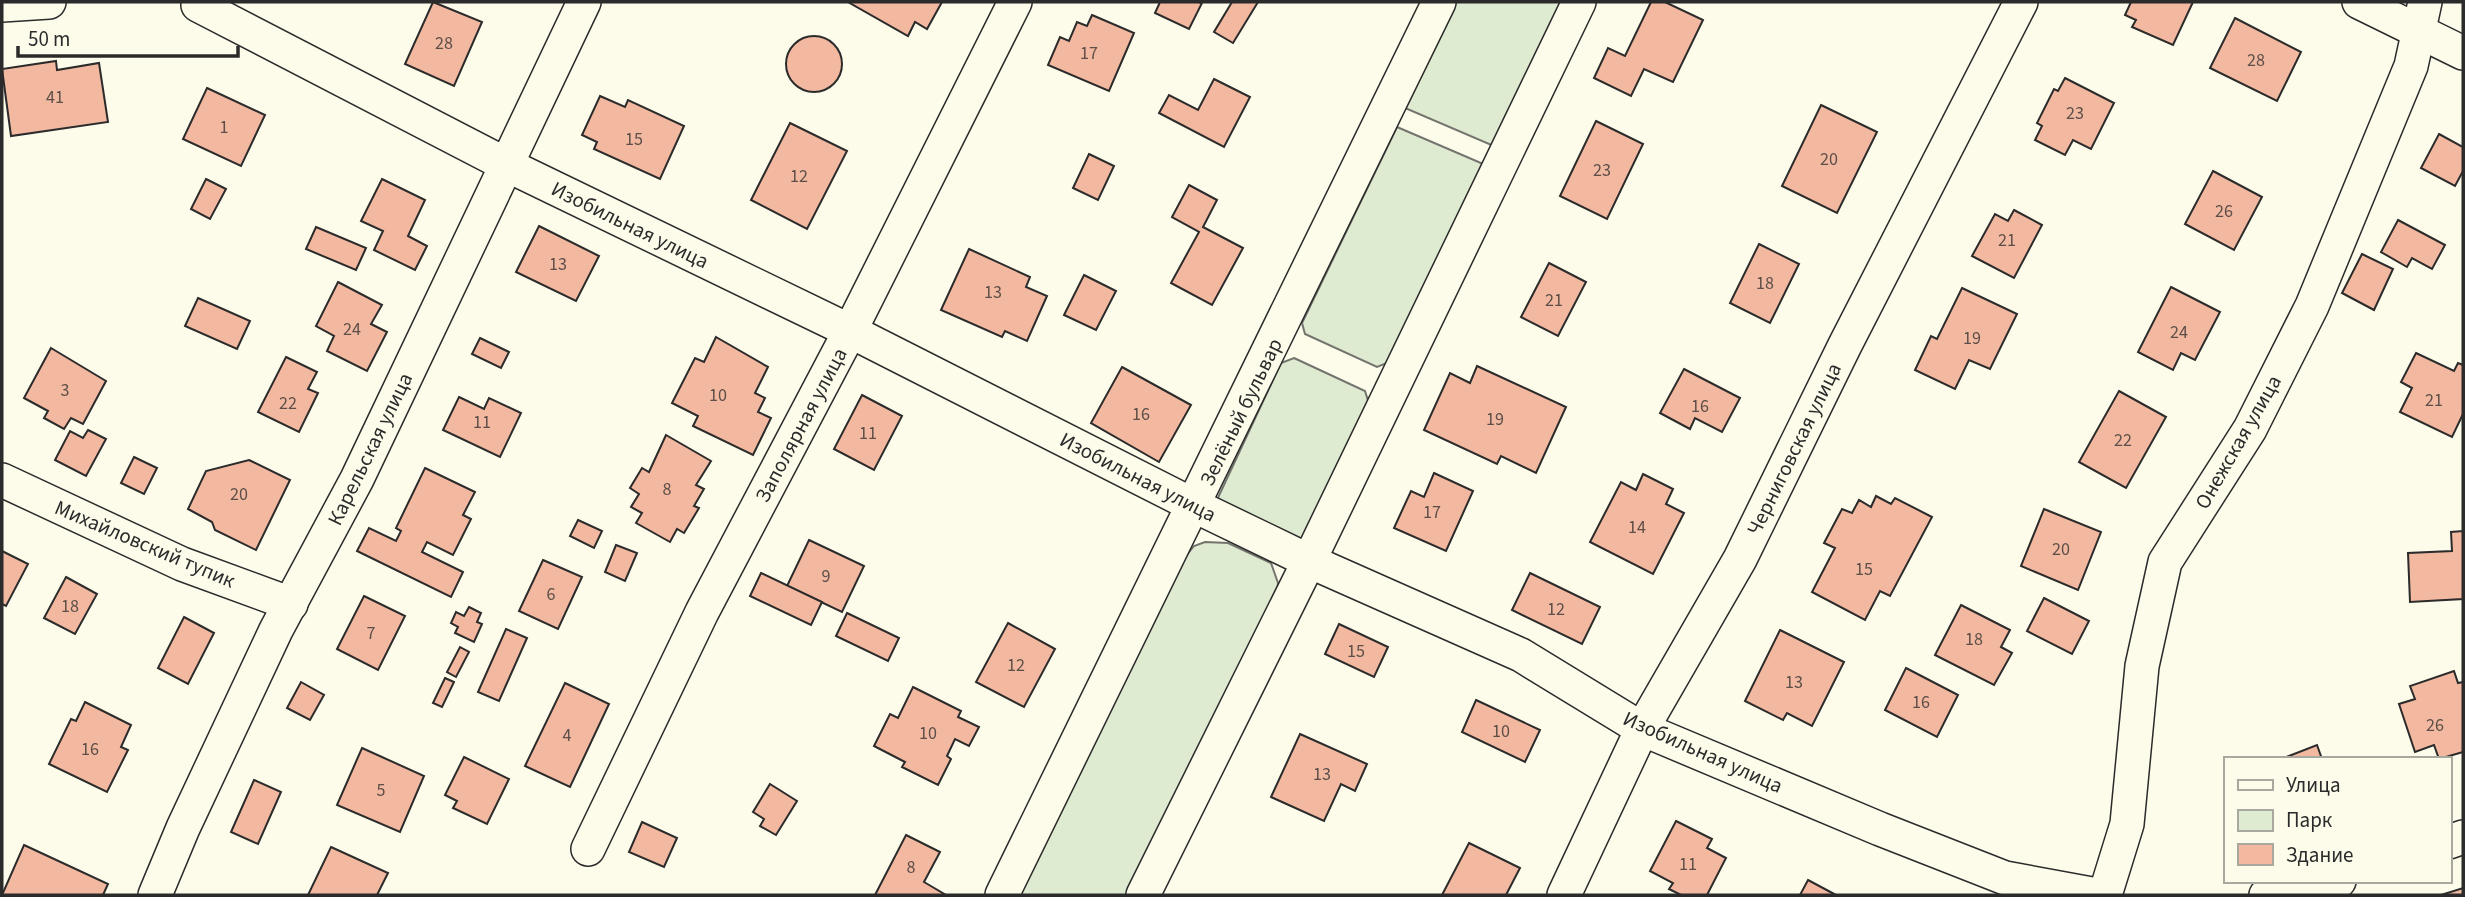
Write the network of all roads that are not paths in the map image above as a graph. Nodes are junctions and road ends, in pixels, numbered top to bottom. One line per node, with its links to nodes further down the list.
1 (49, 2): 9 (street)
2 (584, 2): 12 (street, Карельская улица)
3 (1015, 2): 13 (street, Заполярная улица)
4 (1439, 2): 15 (street, Зелёный бульвар)
5 (1579, 2): 16 (street)
6 (2021, 2): 18 (street, Черниговская улица)
7 (2359, 2): 10 (street)
8 (194, 3): 12 (street, Изобильная улица)
9 (2, 5)
10 (2422, 16): 11 (street); 27 (street, Онежская улица)
11 (2463, 53)
12 (507, 165): 13 (street, Изобильная улица); 17 (street, Карельская улица)
13 (850, 331): 15 (street, Изобильная улица); 19 (street, Заполярная улица)
14 (2, 480): 17 (street, Михайловский тупик)
15 (1195, 506): 16 (street, Изобильная улица); 23 (street, Зелёный бульвар)
16 (1309, 561): 18 (street, Изобильная улица); 24 (street)
17 (290, 604): 22 (street, Карельская улица)
18 (1642, 729): 21 (street, Изобильная улица); 25 (street, Черниговская улица)
19 (588, 849)
20 (2329, 883): 28 (street)
21 (2022, 888): 26 (street, Изобильная улица)
22 (155, 895)
23 (1002, 895)
24 (1143, 895)
25 (1564, 895)
26 (2097, 895)
27 (2105, 895)
28 (2266, 895)

